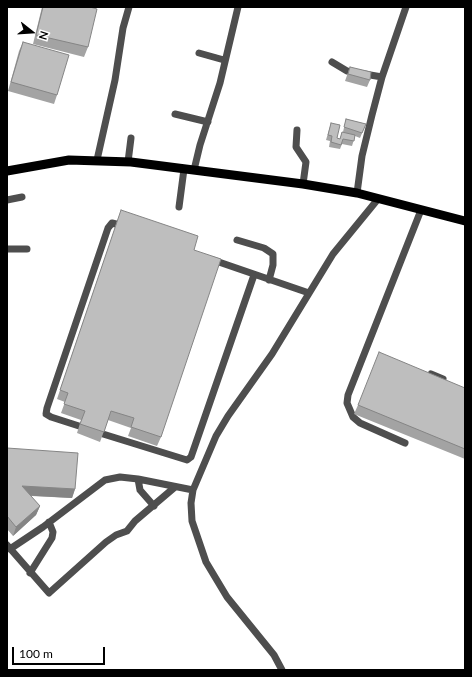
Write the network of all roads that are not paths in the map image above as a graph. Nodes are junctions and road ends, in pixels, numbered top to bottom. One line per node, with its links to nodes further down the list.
1 (129, 7): 12 (street)
2 (238, 7): 5 (street)
3 (406, 7): 7 (street)
4 (199, 53): 5 (street)
5 (224, 60): 9 (street)
6 (332, 62): 7 (street)
7 (382, 77): 18 (street)
8 (175, 114): 9 (street)
9 (208, 122): 15 (street)
10 (297, 130): 17 (street)
11 (131, 138): 13 (street)
12 (97, 160): 13 (main road); 16 (main road)
13 (128, 162): 14 (main road)
14 (184, 169): 15 (main road); 22 (street)
15 (194, 170): 17 (main road)
16 (7, 171)
17 (303, 184): 18 (main road)
18 (358, 193): 20 (main road)
19 (22, 197): 21 (street)
20 (378, 199): 23 (main road); 32 (street)
21 (7, 200)
22 (178, 207)
23 (422, 210): 24 (main road); 37 (street)
24 (465, 221)
25 (116, 224): 35 (street)
26 (237, 240): 31 (street)
27 (28, 248): 28 (street)
28 (7, 249)
29 (206, 257): 30 (street)
30 (254, 276): 31 (street); 36 (street)
31 (269, 280): 32 (street)
32 (309, 294): 40 (street)
33 (431, 374): 34 (street)
34 (451, 382)
35 (79, 426)
36 (103, 434)
37 (405, 443)
38 (138, 479): 39 (street); 41 (street); 42 (street)
39 (175, 487): 40 (street); 41 (street)
40 (193, 490): 45 (street)
41 (154, 506): 44 (street)
42 (49, 522): 43 (street); 44 (street)
43 (9, 550): 44 (street)
44 (30, 572)
45 (282, 670)

